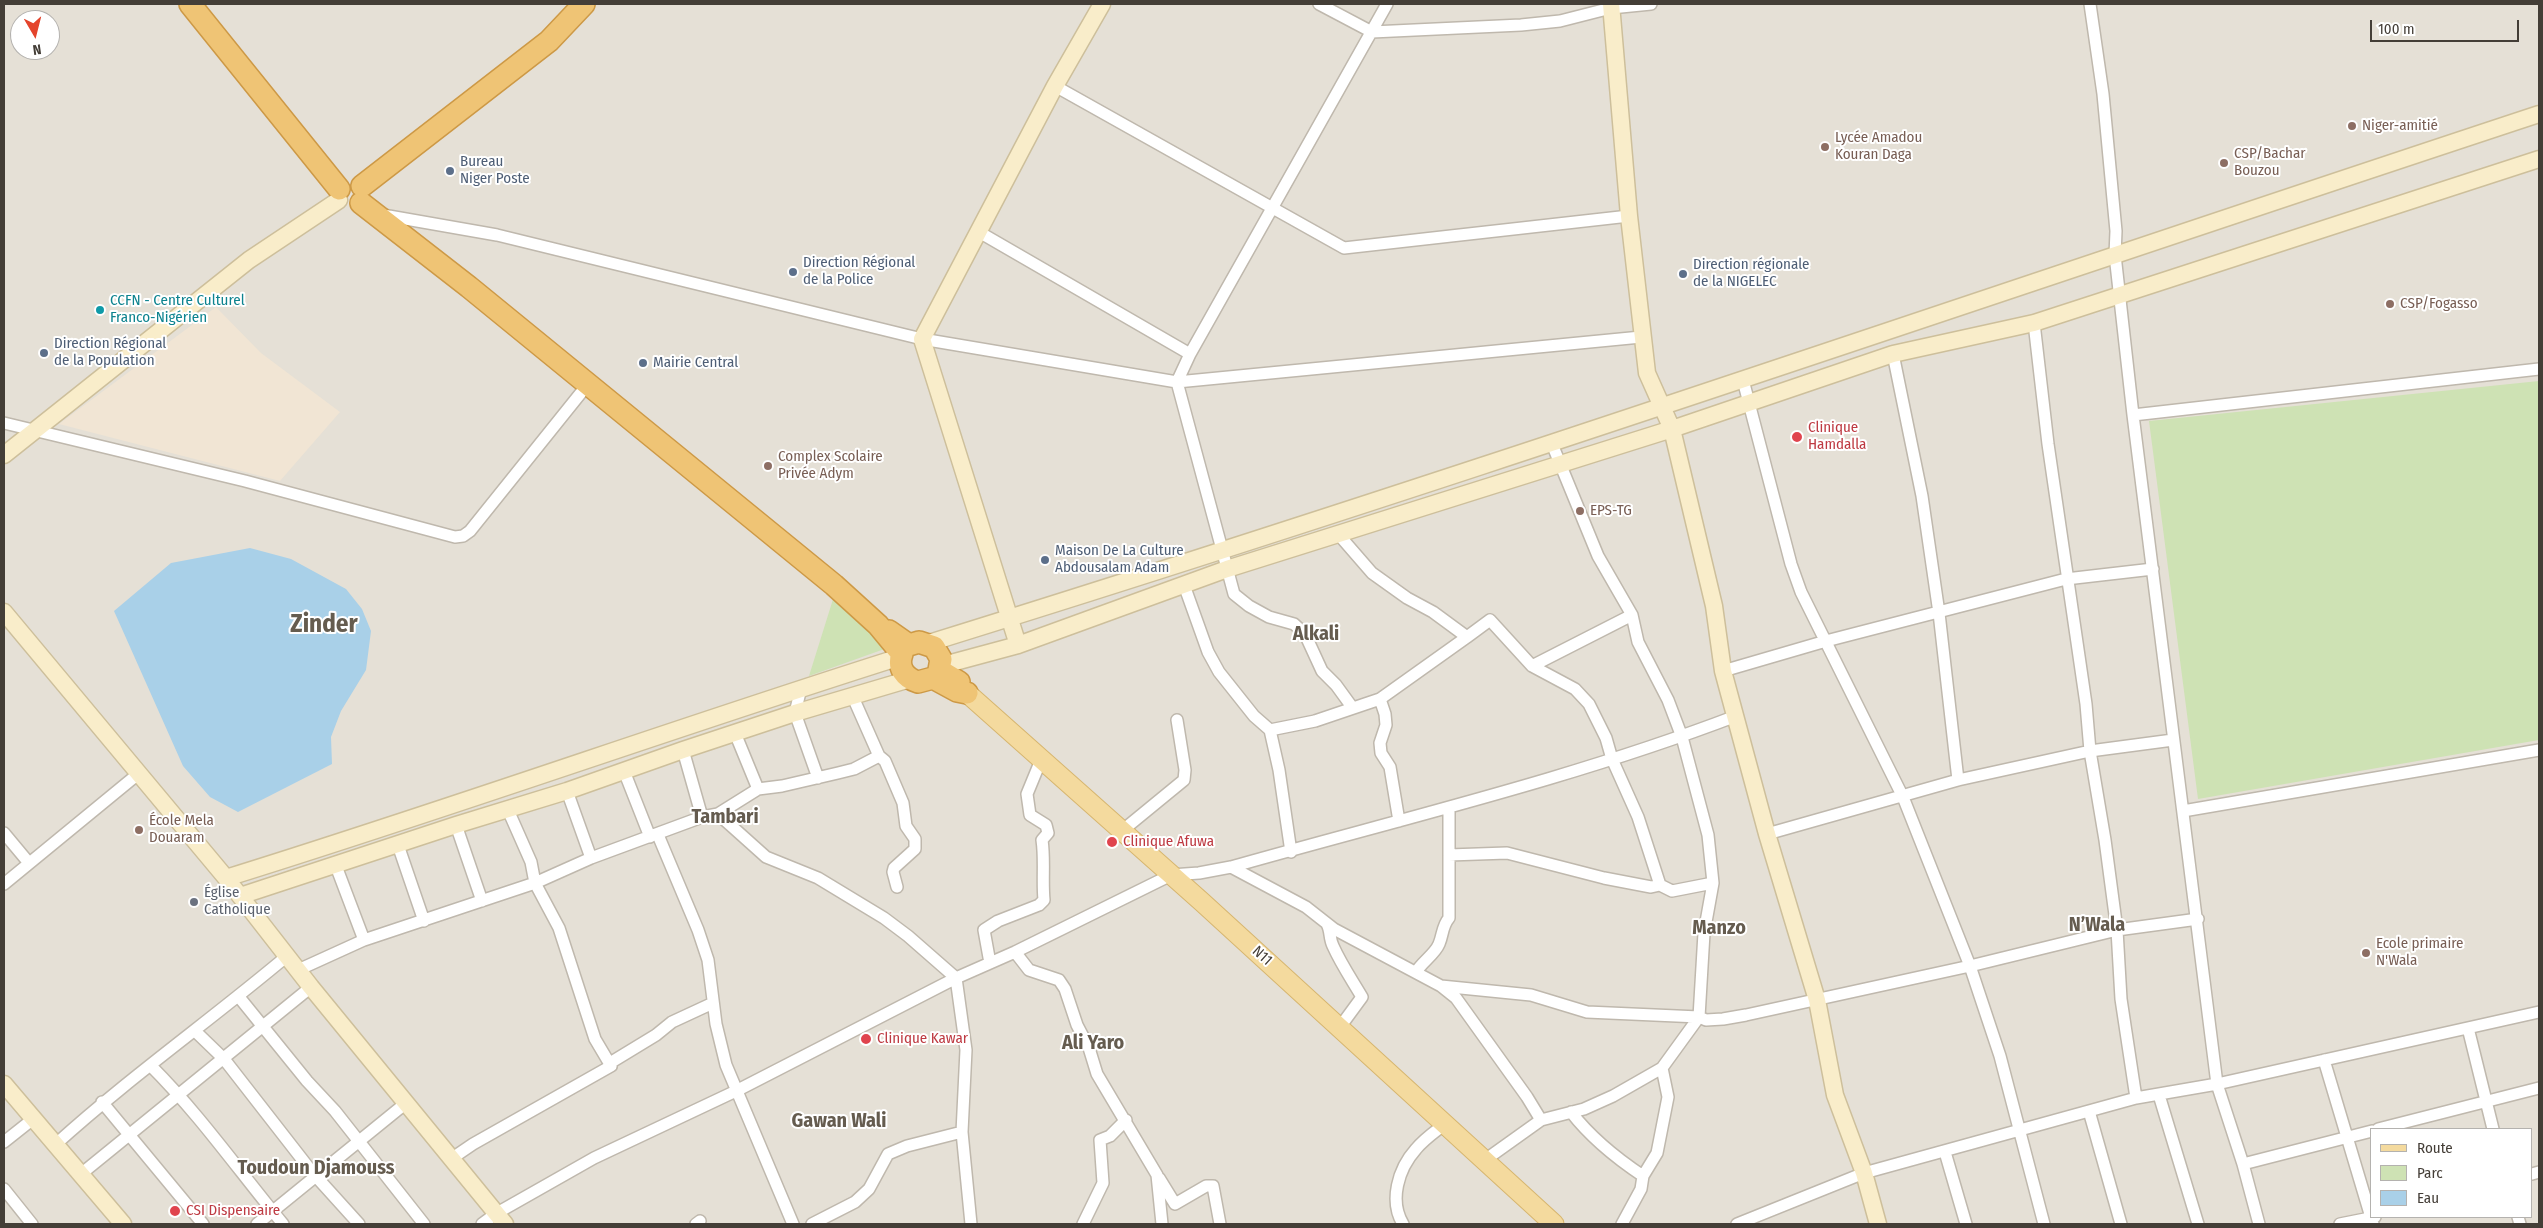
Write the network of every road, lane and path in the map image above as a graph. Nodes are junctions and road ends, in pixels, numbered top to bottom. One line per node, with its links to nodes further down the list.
1 (190, 4): 15 (highway)
2 (202, 4): 15 (highway)
3 (570, 4): 15 (highway)
4 (584, 4): 15 (highway)
5 (1102, 4): 12 (street)
6 (1319, 4): 11 (street)
7 (1387, 4): 11 (street)
8 (1651, 4): 10 (street)
9 (2090, 4): 19 (street)
10 (1611, 6): 11 (street); 17 (street)
11 (1372, 32): 16 (street)
12 (1055, 86): 16 (street); 18 (street)
13 (2539, 114): 19 (street)
14 (2539, 160): 20 (street)
15 (354, 194): 23 (street); 29 (highway); 35 (street)
16 (1271, 208): 17 (street); 24 (street)
17 (1628, 216): 22 (street)
18 (979, 232): 23 (street); 24 (street)
19 (2115, 255): 20 (street); 27 (street)
20 (2119, 295): 21 (street); 32 (street)
21 (2034, 323): 25 (street); 43 (street)
22 (1641, 338): 28 (street); 31 (street)
23 (922, 339): 28 (street); 48 (street)
24 (1190, 354): 28 (street)
25 (1893, 354): 30 (street); 46 (street)
26 (2539, 369): 32 (street)
27 (1743, 380): 30 (street); 31 (street)
28 (1177, 382): 40 (street)
29 (588, 384): 35 (street); 52 (highway)
30 (1750, 402): 34 (street); 50 (street)
31 (1663, 406): 34 (street); 36 (street)
32 (2133, 415): 42 (street)
33 (4, 423): 35 (street)
34 (1672, 429): 38 (street); 55 (street)
35 (34, 430): 37 (street)
36 (1552, 444): 38 (street); 40 (street)
37 (4, 455)
38 (1560, 463): 39 (street); 47 (street)
39 (1339, 535): 41 (street); 49 (street)
40 (1224, 552): 41 (street); 48 (street)
41 (1227, 569): 44 (street); 61 (street)
42 (2153, 569): 43 (street); 68 (street)
43 (2066, 579): 46 (street); 71 (street)
44 (1184, 585): 51 (street); 65 (street)
45 (4, 612): 76 (street)
46 (1939, 613): 50 (street); 78 (street)
47 (1632, 615): 53 (street); 67 (street)
48 (1011, 616): 51 (street); 52 (street)
49 (1467, 637): 53 (street); 60 (street)
50 (1826, 641): 55 (street); 81 (street)
51 (1018, 644): 54 (street)
52 (910, 650): 54 (highway); 56 (highway); 57 (street)
53 (1532, 666): 73 (street)
54 (937, 671): 56 (highway); 58 (highway)
55 (1724, 671): 63 (street)
56 (910, 679): 59 (street)
57 (801, 688): 62 (street); 101 (street)
58 (967, 693): 74 (main road, N11)
59 (852, 696): 62 (street); 72 (street)
60 (1380, 699): 61 (street); 87 (street)
61 (1352, 707): 65 (street)
62 (796, 713): 66 (street); 77 (street)
63 (1736, 716): 67 (street); 91 (street)
64 (1177, 720): 89 (street)
65 (1270, 730): 94 (street)
66 (735, 734): 69 (street); 79 (street)
67 (1682, 737): 73 (street); 103 (street)
68 (2173, 740): 71 (street); 84 (street)
69 (683, 750): 75 (street); 86 (street)
70 (2539, 750): 84 (street)
71 (2090, 752): 78 (street); 112 (street)
72 (879, 756): 77 (street); 106 (street)
73 (1612, 759): 82 (street); 105 (street)
74 (1041, 760): 89 (main road, N11); 116 (street)
75 (624, 771): 80 (street); 92 (street)
76 (138, 774): 97 (street); 101 (street)
77 (818, 778): 79 (street)
78 (1958, 780): 81 (street)
79 (758, 789): 85 (street)
80 (567, 791): 83 (street); 96 (street)
81 (1903, 797): 91 (street); 117 (street)
82 (1449, 809): 87 (street); 95 (street)
83 (508, 810): 88 (street); 102 (street)
84 (2183, 811): 109 (street)
85 (718, 814): 86 (street); 120 (street)
86 (702, 817): 92 (street)
87 (1399, 821): 94 (street)
88 (456, 825): 93 (street); 108 (street)
89 (1123, 830): 100 (main road, N11)
90 (4, 833): 97 (street)
91 (1767, 834): 124 (street)
92 (654, 836): 96 (street); 125 (street)
93 (398, 845): 98 (street); 110 (street)
94 (1291, 852): 99 (street)
95 (1449, 855): 105 (street); 119 (street)
96 (592, 858): 102 (street)
97 (29, 863): 104 (street)
98 (336, 866): 107 (street); 113 (street)
99 (1231, 867): 100 (street); 111 (street)
100 (1171, 875): 114 (street); 129 (main road, N11)
101 (226, 878): 107 (street)
102 (535, 883): 108 (street); 135 (street)
103 (1713, 883): 105 (street); 127 (street)
104 (4, 884)
105 (1660, 884)
106 (897, 887)
107 (240, 896): 115 (street)
108 (482, 901): 110 (street)
109 (2198, 919): 112 (street); 138 (street)
110 (424, 921): 113 (street)
111 (1326, 922): 119 (street); 129 (street)
112 (2117, 930): 117 (street); 143 (street)
113 (364, 940): 118 (street)
114 (1015, 952): 116 (street); 150 (street)
115 (287, 956): 118 (street); 123 (street)
116 (990, 963): 120 (street)
117 (1970, 966): 124 (street); 157 (street)
118 (298, 970): 122 (street)
119 (1416, 972): 121 (street)
120 (956, 978): 140 (street); 156 (street)
121 (1441, 986): 127 (street); 151 (street)
122 (311, 987): 128 (street); 146 (street)
123 (239, 997): 128 (street); 131 (street)
124 (1817, 1000): 127 (street); 167 (street)
125 (713, 1003): 135 (street); 140 (street)
126 (2539, 1012): 130 (street)
127 (1699, 1017): 136 (street)
128 (263, 1027): 132 (street); 161 (street)
129 (1340, 1027): 152 (main road, N11)
130 (2468, 1028): 133 (street); 145 (street)
131 (195, 1031): 132 (street); 134 (street)
132 (224, 1059): 141 (street); 169 (street)
133 (2324, 1060): 138 (street); 159 (street)
134 (151, 1066): 141 (street); 144 (street)
135 (611, 1066): 164 (street)
136 (1662, 1068): 148 (street); 171 (street)
137 (4, 1084): 149 (street)
138 (2217, 1084): 142 (street); 166 (street)
139 (2539, 1088): 145 (street)
140 (736, 1091): 175 (street); 185 (street)
141 (178, 1093): 158 (street); 173 (street)
142 (2159, 1095): 143 (street); 199 (street)
143 (2136, 1098): 147 (street)
144 (102, 1102): 158 (street); 162 (street)
145 (2486, 1102): 153 (street); 154 (street)
146 (406, 1103): 161 (street); 164 (street)
147 (2089, 1111): 157 (street); 198 (street)
148 (1571, 1112): 151 (street); 171 (street)
149 (34, 1119): 160 (street); 162 (street)
150 (1126, 1120): 170 (street); 188 (street)
151 (1541, 1120): 165 (street)
152 (1446, 1123): 165 (main road, N11); 191 (street)
153 (2382, 1128)
154 (2493, 1128)
155 (2370, 1131): 159 (street)
156 (962, 1132): 186 (street); 187 (street)
157 (2018, 1132): 163 (street); 197 (street)
158 (129, 1133): 168 (street); 179 (street)
159 (2346, 1137): 166 (street); 174 (street)
160 (4, 1142)
161 (359, 1142): 169 (street); 183 (street)
162 (56, 1144): 168 (street)
163 (1945, 1152): 167 (street); 196 (street)
164 (451, 1159): 175 (street)
165 (1486, 1160): 192 (main road, N11)
166 (2243, 1164): 200 (street)
167 (1864, 1173): 194 (street); 195 (street)
168 (81, 1174): 178 (street)
169 (316, 1175): 173 (street); 182 (street)
170 (1157, 1175): 189 (street); 190 (street)
171 (1643, 1176): 193 (street)
172 (4, 1189): 177 (street)
173 (272, 1211): 180 (street); 181 (street)
174 (2370, 1211)
175 (501, 1219): 184 (street)
176 (2373, 1220): 201 (street)
177 (32, 1224)
178 (123, 1224)
179 (203, 1224)
180 (257, 1224)
181 (283, 1224)
182 (359, 1224)
183 (424, 1224)
184 (482, 1224)
185 (793, 1224)
186 (812, 1224)
187 (971, 1224)
188 (1083, 1224)
189 (1162, 1224)
190 (1220, 1224)
191 (1403, 1224)
192 (1554, 1224)
193 (1622, 1224)
194 (1737, 1224)
195 (1878, 1224)
196 (1966, 1224)
197 (2044, 1224)
198 (2121, 1224)
199 (2198, 1224)
200 (2258, 1224)
201 (2340, 1224)

